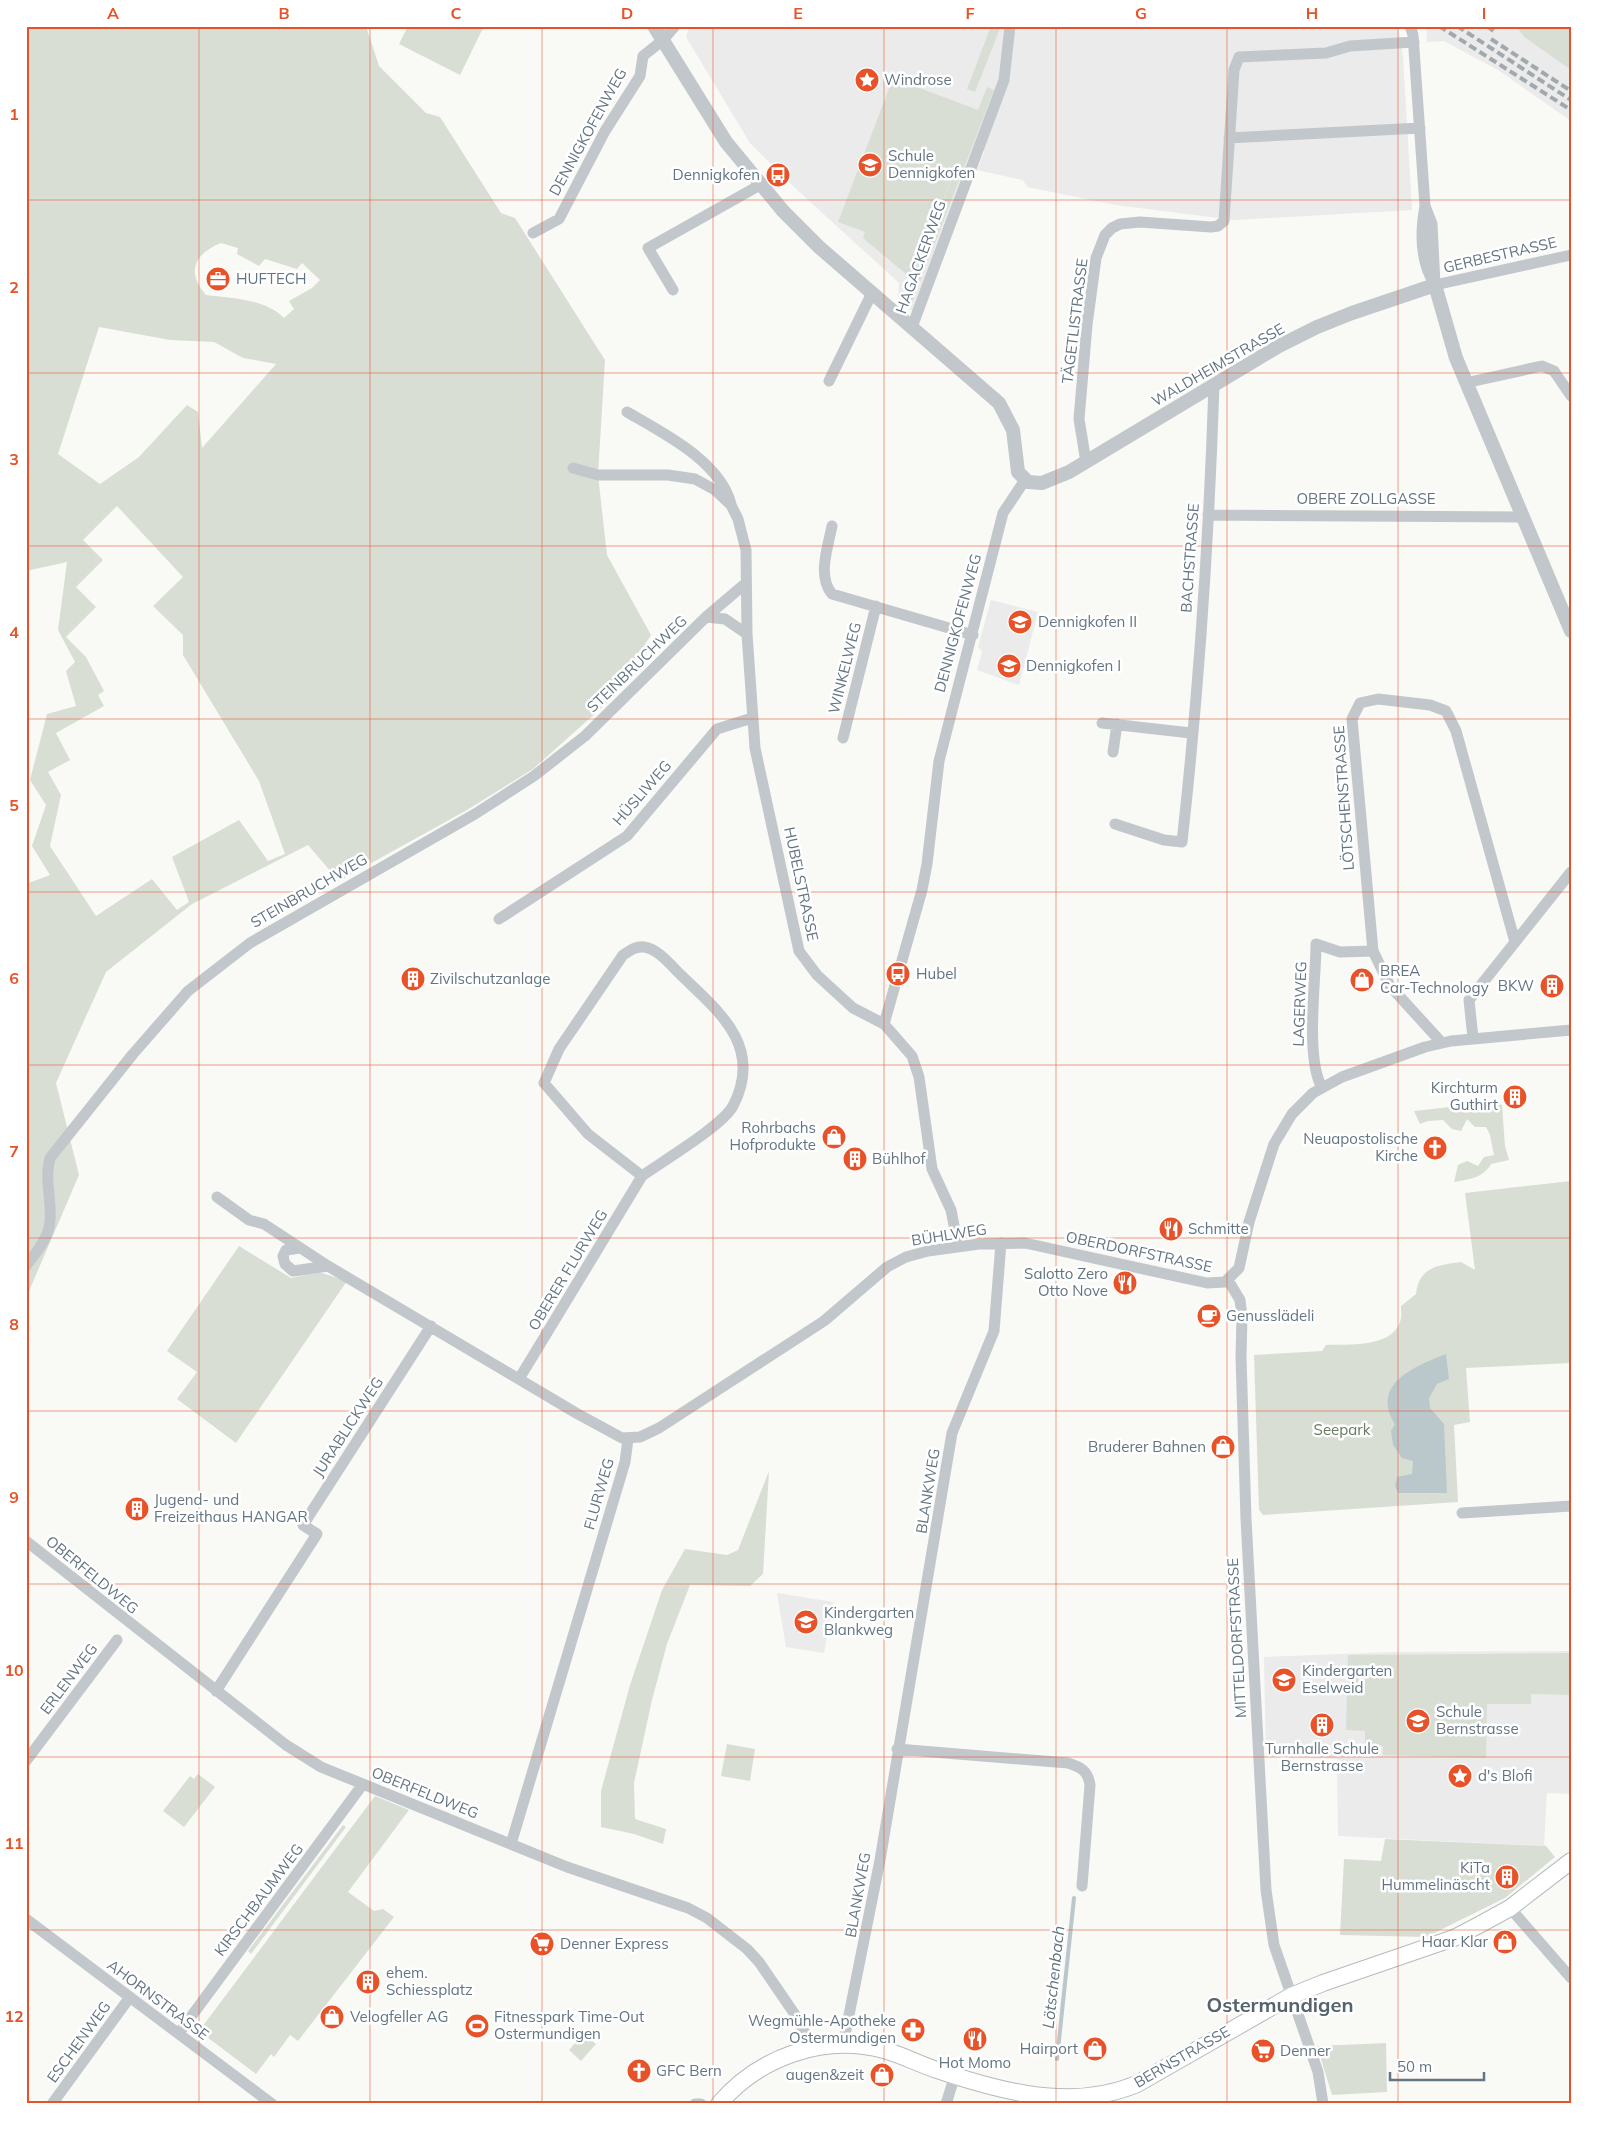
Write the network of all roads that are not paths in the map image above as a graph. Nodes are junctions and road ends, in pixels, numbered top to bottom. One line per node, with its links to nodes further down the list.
1 (654, 26): 5 (street)
2 (675, 26): 5 (street, DENNIGKOFENWEG)
3 (1010, 26): 14 (street, HAGACKERWEG)
4 (1413, 32): 6 (street); 7 (street, TÄGETLISTRASSE)
5 (663, 40): 8 (street); 9 (street, DENNIGKOFENWEG)
6 (1420, 128): 7 (street); 11 (street)
7 (1229, 138): 20 (street, TÄGETLISTRASSE)
8 (760, 186): 12 (street); 13 (street)
9 (533, 233)
10 (1571, 255): 11 (street, GERBESTRASSE)
11 (1435, 285): 16 (street); 17 (street, WALDHEIMSTRASSE)
12 (673, 290)
13 (872, 293): 14 (street); 15 (street)
14 (912, 327): 22 (street)
15 (828, 381)
16 (1465, 383): 18 (street); 25 (street)
17 (1214, 385): 20 (street, WALDHEIMSTRASSE); 24 (street, BACHSTRASSE)
18 (1571, 396)
19 (627, 412): 23 (street, HUBELSTRASSE)
20 (1086, 462): 22 (street, WALDHEIMSTRASSE)
21 (573, 468): 23 (street, HUBELSTRASSE)
22 (1025, 480): 32 (street, DENNIGKOFENWEG)
23 (731, 505): 27 (street, HUBELSTRASSE)
24 (1208, 515): 25 (street, OBERE ZOLLGASSE); 36 (street, BACHSTRASSE)
25 (1523, 517): 30 (street)
26 (832, 526): 28 (street, WINKELWEG)
27 (746, 583): 29 (street, STEINBRUCHWEG); 31 (street, HUBELSTRASSE)
28 (876, 606): 32 (street, WINKELWEG); 37 (street, WINKELWEG)
29 (706, 618): 31 (street, STEINBRUCHWEG); 54 (street, STEINBRUCHWEG)
30 (1571, 631)
31 (747, 634): 33 (street, HUBELSTRASSE)
32 (972, 635): 44 (street, DENNIGKOFENWEG)
33 (752, 718): 41 (street, HÜSLIWEG); 44 (street, HUBELSTRASSE)
34 (1102, 723): 35 (street)
35 (1117, 724): 36 (street); 38 (street)
36 (1191, 733): 39 (street, BACHSTRASSE)
37 (843, 738)
38 (1113, 752)
39 (1115, 824)
40 (1571, 872): 42 (street)
41 (499, 919)
42 (1515, 942): 43 (street, LÖTSCHENSTRASSE); 46 (street)
43 (1373, 951): 47 (street); 48 (street, LAGERWEG)
44 (884, 1024): 52 (street, HUBELSTRASSE)
45 (1571, 1030): 46 (street, OBERDORFSTRASSE)
46 (1473, 1038): 47 (street, OBERDORFSTRASSE)
47 (1442, 1043): 48 (street, OBERDORFSTRASSE)
48 (1322, 1088): 56 (street, OBERDORFSTRASSE)
49 (642, 1176): 49 (street, OBERER FLURWEG); 58 (street, OBERER FLURWEG)
50 (217, 1197): 53 (street)
51 (1001, 1242): 52 (street, BÜHLWEG); 56 (street, OBERDORFSTRASSE); 65 (street, BLANKWEG)
52 (958, 1246): 59 (street, BÜHLWEG)
53 (300, 1248): 55 (street); 55 (street)
54 (26, 1266)
55 (328, 1266): 57 (street)
56 (1228, 1280): 74 (street, MITTELDORFSTRASSE)
57 (431, 1326): 58 (street); 64 (street, JURABLICKWEG)
58 (520, 1379): 59 (street)
59 (628, 1439): 68 (street, FLURWEG)
60 (1571, 1506): 61 (street)
61 (1462, 1513)
62 (26, 1541): 64 (street, OBERFELDWEG)
63 (117, 1640): 66 (street, ERLENWEG)
64 (216, 1691): 67 (street, OBERFELDWEG)
65 (897, 1749): 70 (street); 77 (street, BLANKWEG)
66 (26, 1761)
67 (363, 1784): 68 (street, OBERFELDWEG); 76 (street, KIRSCHBAUMWEG)
68 (511, 1844): 78 (street, OBERFELDWEG)
69 (1571, 1861): 71 (main road, BERNSTRASSE)
70 (1082, 1886)
71 (1510, 1908): 73 (street); 74 (main road, BERNSTRASSE)
72 (26, 1919): 75 (street, AHORNSTRASSE)
73 (1571, 1978)
74 (1291, 1996): 79 (main road, BERNSTRASSE); 86 (street, MITTELDORFSTRASSE)
75 (130, 1997): 76 (street, AHORNSTRASSE); 80 (street, ESCHENWEG)
76 (178, 2033): 81 (street, AHORNSTRASSE)
77 (844, 2045): 78 (main road, BERNSTRASSE); 79 (main road, BERNSTRASSE)
78 (813, 2048): 84 (main road, BERNSTRASSE)
79 (954, 2075): 85 (street)
80 (52, 2104)
81 (272, 2104)
82 (695, 2104): 83 (street)
83 (701, 2104)
84 (719, 2104)
85 (946, 2104)
86 (1323, 2104)

